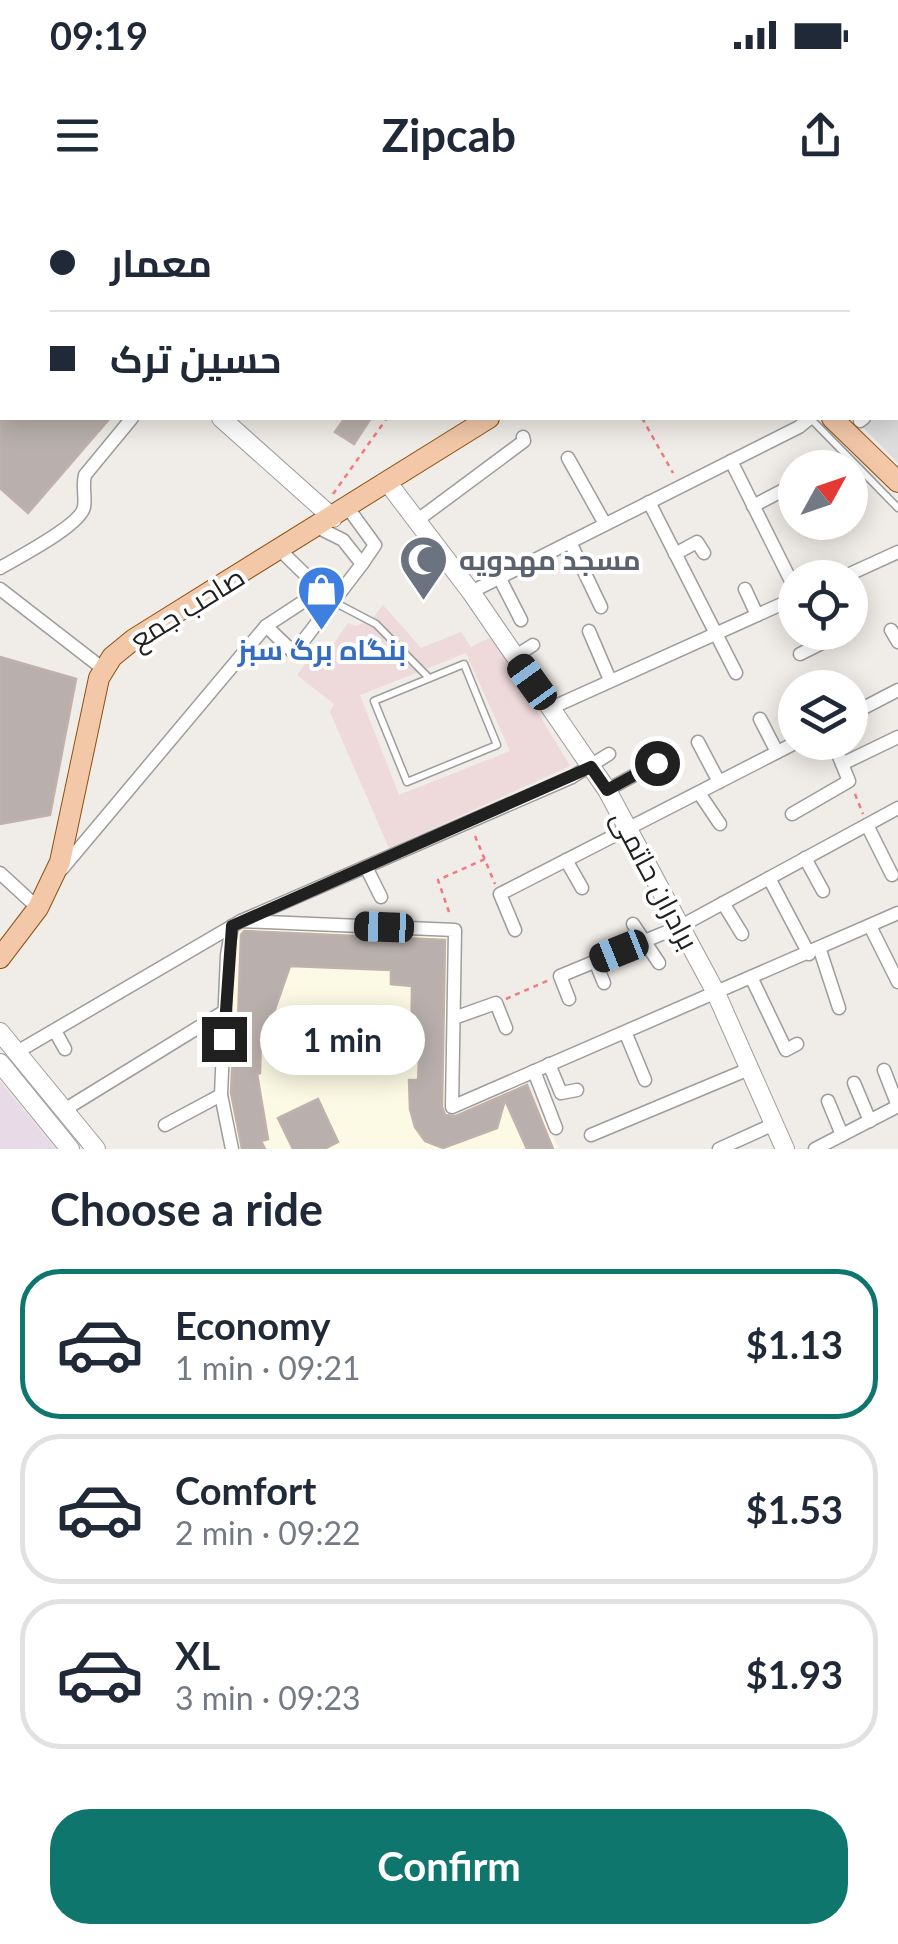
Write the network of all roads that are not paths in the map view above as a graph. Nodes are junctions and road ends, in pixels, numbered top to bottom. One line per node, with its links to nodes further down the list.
1 (130, 420): 27 (street)
2 (223, 420): 16 (street)
3 (486, 420): 11 (main road, صاحب جمع)
4 (807, 420): 9 (street)
5 (811, 420): 15 (lane)
6 (834, 420): 10 (main road)
7 (524, 438): 17 (street)
8 (568, 458): 18 (street)
9 (732, 461): 13 (street); 14 (street)
10 (898, 482)
11 (388, 483): 16 (main road, صاحب جمع); 17 (street, برادران حاتمی)
12 (778, 493): 14 (street)
13 (650, 502): 18 (street); 22 (street)
14 (754, 506): 24 (street)
15 (898, 508)
16 (330, 515): 20 (main road, صاحب جمع); 25 (street); 25 (street)
17 (415, 522): 32 (street, برادران حاتمی)
18 (605, 524): 19 (street)
19 (570, 542): 28 (street); 35 (street)
20 (280, 550): 31 (street); 45 (main road, صاحب جمع)
21 (898, 552): 26 (street)
22 (675, 554): 23 (street); 40 (street)
23 (704, 554)
24 (781, 560)
25 (362, 564): 33 (street)
26 (868, 566)
27 (0, 568)
28 (499, 578): 32 (street); 37 (street)
29 (746, 589): 36 (street)
30 (0, 590): 45 (street)
31 (321, 590): 33 (street); 38 (street)
32 (471, 592): 44 (street, برادران حاتمی)
33 (333, 602): 38 (street); 47 (lane)
34 (778, 606): 36 (street)
35 (602, 608)
36 (757, 615): 40 (street)
37 (521, 620)
38 (266, 626): 75 (street)
39 (589, 632): 48 (street)
40 (714, 634): 46 (street); 48 (street)
41 (533, 646): 44 (street)
42 (808, 650): 43 (street)
43 (800, 654)
44 (514, 657): 51 (street, برادران حاتمی)
45 (102, 668): 75 (main road, صاحب جمع)
46 (736, 673)
47 (429, 678): 47 (lane)
48 (610, 680): 51 (street)
49 (898, 690): 50 (street)
50 (868, 706)
51 (551, 708): 60 (street, برادران حاتمی)
52 (760, 719): 55 (street)
53 (898, 738): 59 (street)
54 (698, 742): 61 (street)
55 (777, 752): 61 (street)
56 (609, 754): 60 (street)
57 (840, 760): 59 (street)
58 (657, 763): 62 (street)
59 (842, 764): 65 (street)
60 (591, 767): 62 (street, برادران حاتمی); 71 (street)
61 (719, 782): 63 (street)
62 (607, 790): 68 (street, برادران حاتمی)
63 (699, 793): 66 (street); 68 (street)
64 (898, 808): 67 (street)
65 (792, 814)
66 (720, 824)
67 (868, 824): 69 (street); 73 (street)
68 (628, 829): 70 (street); 84 (street, برادران حاتمی)
69 (805, 858): 74 (street); 77 (street)
70 (566, 860): 76 (street); 86 (street)
71 (366, 867): 78 (street); 82 (street)
72 (0, 873): 80 (street)
73 (892, 875)
74 (770, 878): 79 (street); 89 (street)
75 (52, 881): 80 (main road, صاحب جمع)
76 (582, 888)
77 (822, 891)
78 (380, 897)
79 (724, 902): 84 (street); 87 (street)
80 (38, 908): 90 (main road, صاحب جمع)
81 (898, 913): 85 (street)
82 (236, 924): 99 (street); 100 (street); 103 (street)
83 (632, 924): 88 (street)
84 (681, 926): 88 (street); 96 (street, برادران حاتمی)
85 (871, 928): 89 (street); 94 (street)
86 (515, 930)
87 (742, 934)
88 (644, 941): 91 (street); 92 (street)
89 (814, 952): 93 (street); 98 (street)
90 (0, 958)
91 (595, 961): 95 (street); 97 (street)
92 (658, 963)
93 (752, 979): 96 (street); 105 (street)
94 (898, 982)
95 (604, 983)
96 (717, 994): 104 (street); 110 (street, برادران حاتمی)
97 (569, 999)
98 (839, 1008)
99 (225, 1010): 116 (street); 119 (street)
100 (454, 1018): 101 (street); 112 (street)
101 (506, 1028)
102 (0, 1032): 107 (street)
103 (55, 1032): 106 (street); 107 (street)
104 (626, 1034): 109 (street); 113 (street)
105 (797, 1044)
106 (65, 1049)
107 (17, 1052): 119 (street)
108 (0, 1063): 126 (street)
109 (549, 1064): 112 (street); 115 (street)
110 (750, 1068): 121 (street, برادران حاتمی); 124 (street)
111 (884, 1070): 118 (street)
112 (534, 1071): 123 (street)
113 (646, 1080)
114 (854, 1083): 120 (street)
115 (578, 1090)
116 (221, 1096): 122 (street); 128 (street)
117 (828, 1101): 125 (street)
118 (898, 1106): 120 (street)
119 (64, 1110): 127 (street)
120 (870, 1121): 125 (street)
121 (774, 1124): 129 (street); 130 (street, برادران حاتمی)
122 (166, 1125)
123 (556, 1128)
124 (592, 1135)
125 (842, 1135): 131 (street)
126 (70, 1149)
127 (96, 1149)
128 (232, 1149)
129 (718, 1149)
130 (785, 1149)
131 (815, 1149)

